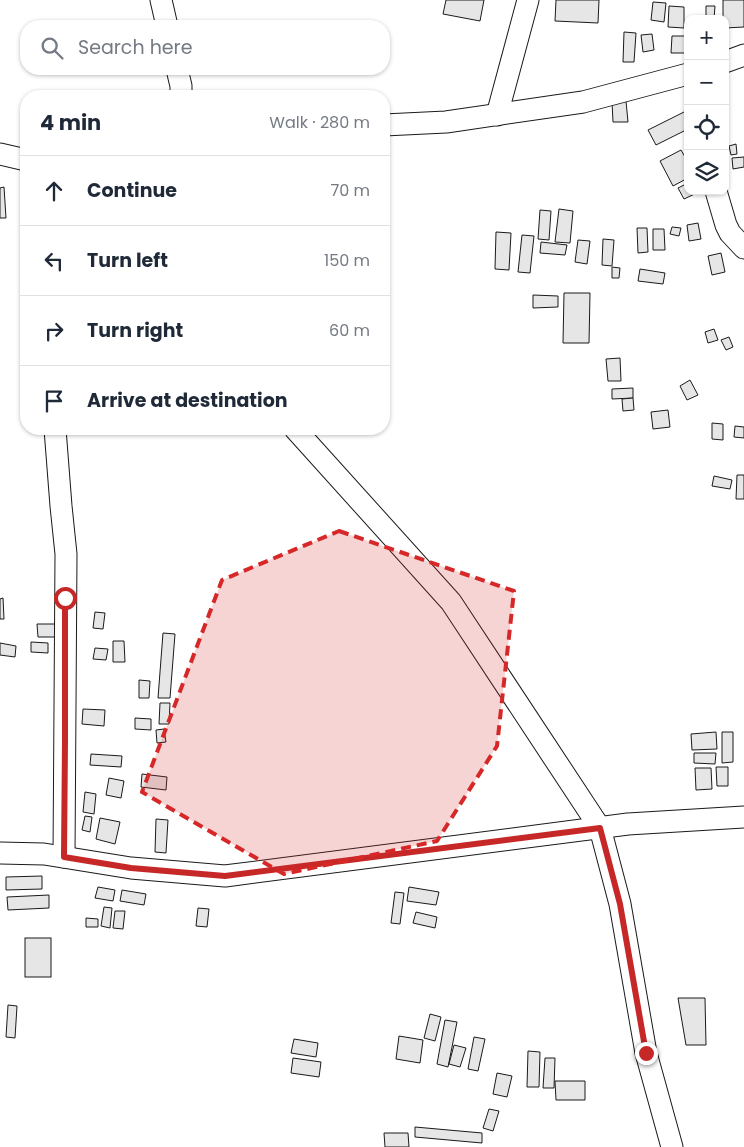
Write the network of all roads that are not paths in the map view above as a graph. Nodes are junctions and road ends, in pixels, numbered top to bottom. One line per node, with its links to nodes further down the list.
1 (161, 0): 3 (street)
2 (528, 0): 9 (street)
3 (166, 20)
4 (744, 55): 5 (street)
5 (729, 61)
6 (178, 75): 8 (street)
7 (684, 80): 9 (street)
8 (180, 90)
9 (497, 115): 10 (street)
10 (390, 124)
11 (0, 154): 12 (street)
12 (20, 159)
13 (717, 195): 14 (street)
14 (744, 248)
15 (55, 435): 20 (street)
16 (300, 435): 18 (street)
17 (744, 816): 18 (street)
18 (600, 828): 20 (street); 21 (street)
19 (0, 853): 20 (street)
20 (64, 857)
21 (672, 1147)

